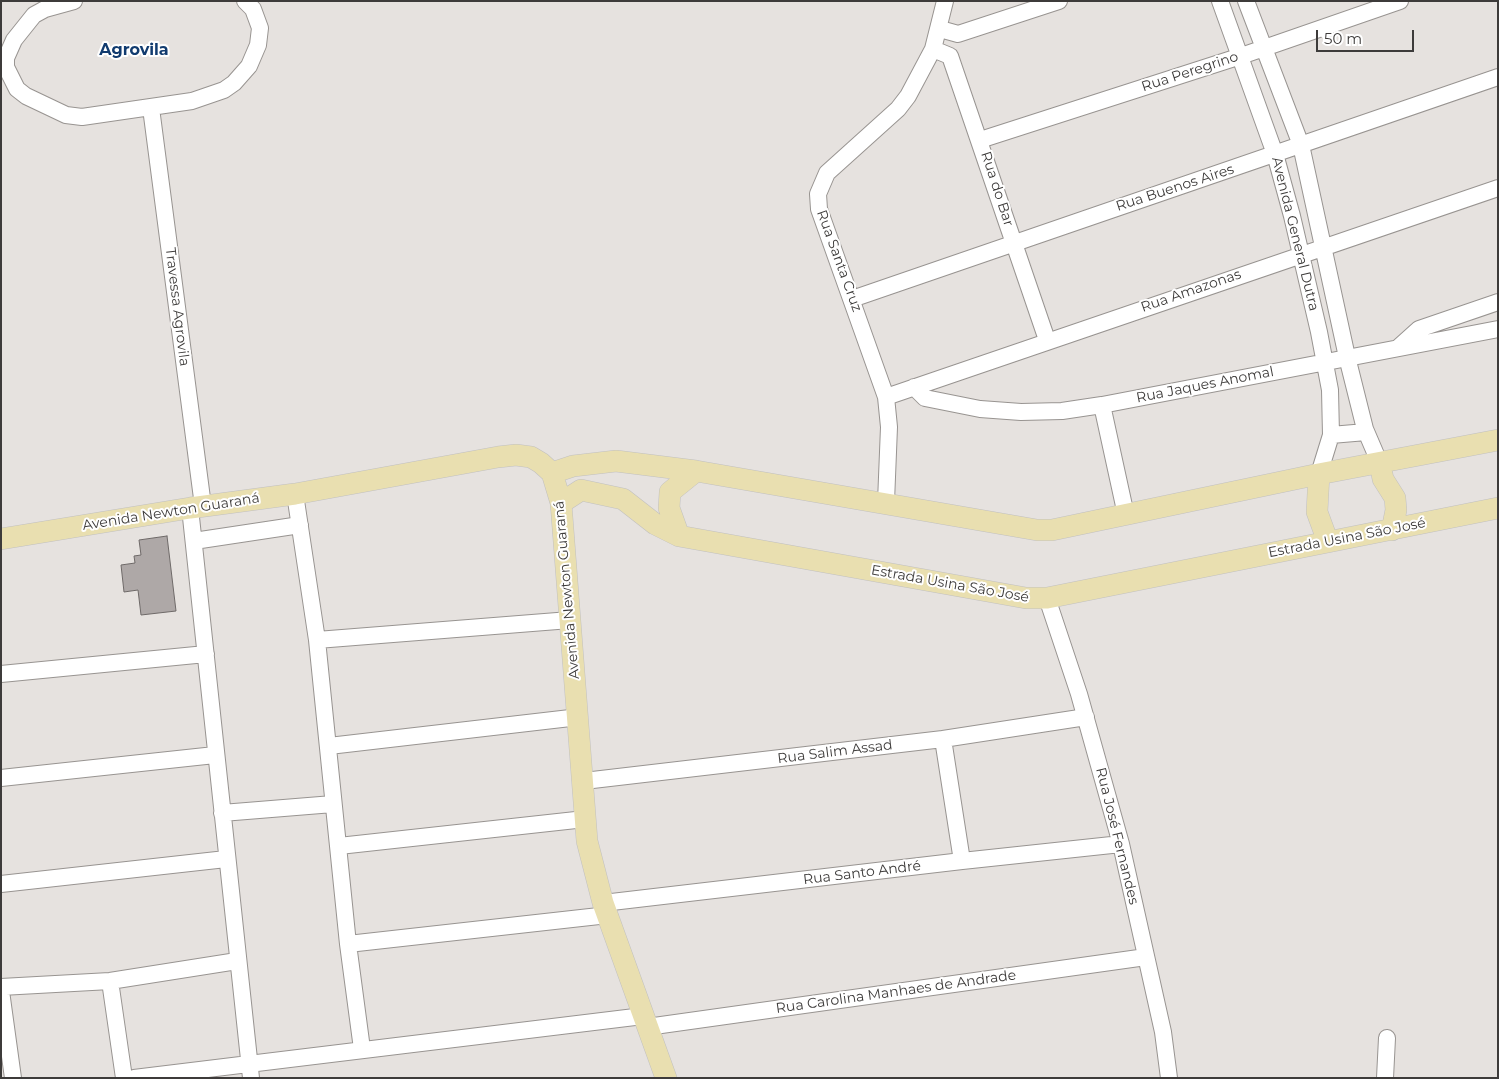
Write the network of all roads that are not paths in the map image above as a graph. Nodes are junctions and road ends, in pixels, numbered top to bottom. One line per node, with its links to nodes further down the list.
1 (74, 1): 13 (street)
2 (245, 1): 13 (street)
3 (946, 1): 8 (street, Rua Santa Cruz)
4 (1059, 1): 8 (street)
5 (1220, 1): 11 (street, Avenida General Dutra)
6 (1246, 1): 9 (street, Avenida General Dutra)
7 (1400, 1): 9 (street, Rua Peregrino)
8 (940, 29): 10 (street, Rua Santa Cruz)
9 (1265, 48): 11 (street, Rua Peregrino); 15 (street, Avenida General Dutra)
10 (933, 49): 14 (street, Rua do Bar); 21 (street, Rua Santa Cruz)
11 (1241, 56): 14 (street, Rua Peregrino); 16 (street, Avenida General Dutra)
12 (1498, 77): 15 (street, Rua Buenos Aires)
13 (150, 108): 41 (street, Travessa Agrovila)
14 (980, 140): 18 (street, Rua do Bar)
15 (1301, 145): 16 (street, Rua Buenos Aires); 19 (street, Avenida General Dutra)
16 (1275, 154): 18 (street, Rua Buenos Aires); 20 (street, Avenida General Dutra)
17 (1498, 188): 19 (street, Rua Amazonas)
18 (1014, 241): 21 (street, Rua Buenos Aires); 24 (street, Rua do Bar)
19 (1323, 247): 20 (street, Rua Amazonas); 26 (street, Avenida General Dutra)
20 (1302, 254): 24 (street, Rua Amazonas); 27 (street, Avenida General Dutra)
21 (852, 298): 29 (street, Rua Santa Cruz)
22 (1498, 302): 25 (street)
23 (1498, 329): 25 (street, Rua Jaques Anomal)
24 (1047, 340): 28 (street, Rua Amazonas)
25 (1399, 347): 26 (street, Rua Jaques Anomal)
26 (1347, 357): 27 (street, Rua Jaques Anomal); 31 (street, Avenida General Dutra)
27 (1324, 362): 30 (street, Rua Jaques Anomal); 32 (street, Avenida General Dutra)
28 (914, 387): 29 (street, Rua Amazonas); 30 (street, Rua Jaques Anomal)
29 (886, 397): 39 (street, Rua Santa Cruz)
30 (1102, 405): 43 (street)
31 (1366, 432): 32 (street); 34 (street, Avenida General Dutra)
32 (1331, 436): 37 (street, Avenida General Dutra)
33 (1498, 440): 34 (main road)
34 (1380, 464): 37 (main road); 45 (main road)
35 (696, 471): 36 (main road); 39 (main road); 46 (main road)
36 (552, 474): 38 (main road, Avenida Newton Guaraná); 40 (main road, Avenida Newton Guaraná)
37 (1319, 474): 43 (main road); 49 (main road)
38 (295, 494): 41 (main road, Avenida Newton Guaraná); 44 (street)
39 (886, 502): 43 (main road)
40 (561, 503): 46 (main road, Estrada Usina São José); 51 (main road, Avenida Newton Guaraná)
41 (196, 507): 47 (main road, Avenida Newton Guaraná); 48 (street, Travessa Agrovila)
42 (1498, 508): 45 (main road, Estrada Usina São José)
43 (1126, 515)
44 (300, 525): 48 (street); 52 (street)
45 (1392, 530): 49 (main road, Estrada Usina São José)
46 (679, 536): 50 (main road, Estrada Usina São José)
47 (1, 539)
48 (194, 541): 53 (street, Travessa Agrovila)
49 (1328, 542): 50 (main road, Estrada Usina São José)
50 (1047, 598): 55 (street, Rua José Fernandes)
51 (570, 620): 52 (street); 56 (main road, Avenida Newton Guaraná)
52 (317, 640): 58 (street)
53 (206, 654): 54 (street); 59 (street, Travessa Agrovila)
54 (1, 674)
55 (1086, 716): 57 (street, Rua Salim Assad); 65 (street, Rua José Fernandes)
56 (579, 717): 58 (street); 61 (main road, Avenida Newton Guaraná)
57 (943, 739): 61 (street, Rua Salim Assad); 68 (street)
58 (329, 746): 62 (street)
59 (215, 755): 60 (street); 63 (street, Travessa Agrovila)
60 (1, 778)
61 (584, 781): 64 (main road, Avenida Newton Guaraná)
62 (333, 804): 63 (street); 66 (street)
63 (222, 813): 67 (street, Travessa Agrovila)
64 (585, 819): 66 (street); 70 (main road, Avenida Newton Guaraná)
65 (1121, 844): 68 (street, Rua Santo André); 72 (street, Rua José Fernandes)
66 (340, 846): 71 (street)
67 (226, 859): 69 (street); 73 (street, Travessa Agrovila)
68 (962, 861): 70 (street, Rua Santo André)
69 (1, 884)
70 (605, 909): 71 (street, Rua Santo André); 76 (main road, Avenida Newton Guaraná)
71 (348, 944): 78 (street)
72 (1146, 957): 76 (street, Rua Carolina Manhaes de Andrade); 84 (street, Rua José Fernandes)
73 (237, 961): 74 (street); 79 (street, Travessa Agrovila)
74 (110, 981): 75 (street); 81 (street)
75 (1, 989): 80 (street)
76 (645, 1022): 78 (street, Rua Carolina Manhaes de Andrade); 83 (main road, Avenida Newton Guaraná)
77 (1387, 1038): 85 (street)
78 (362, 1049): 79 (street, Rua Carolina Manhaes de Andrade)
79 (250, 1070): 82 (street, Rua Carolina Manhaes de Andrade)
80 (13, 1078)
81 (124, 1078)
82 (134, 1078)
83 (666, 1078)
84 (1170, 1078)
85 (1385, 1078)

